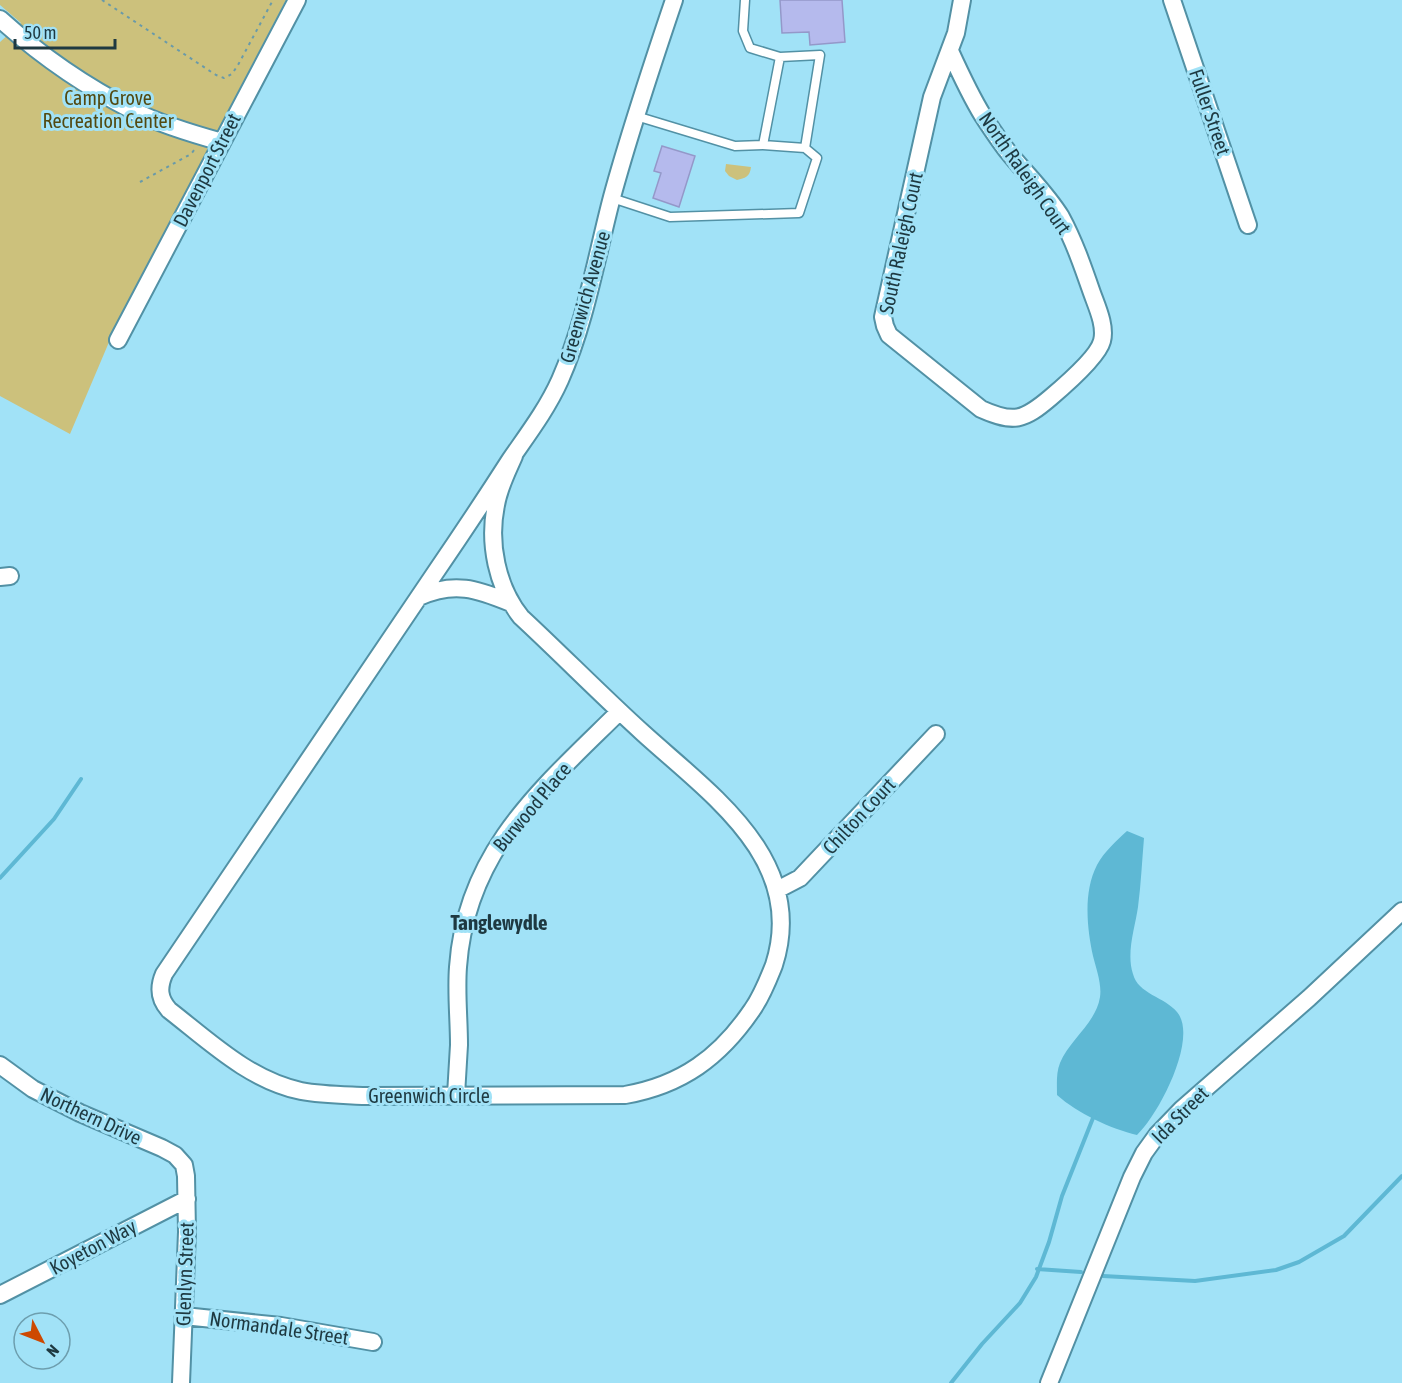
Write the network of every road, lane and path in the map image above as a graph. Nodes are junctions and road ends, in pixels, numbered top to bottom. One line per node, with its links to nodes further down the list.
1 (102, 0): 2 (path)
2 (273, 0)
3 (297, 0): 13 (street, Davenport Street)
4 (674, 0): 11 (street, Greenwich Avenue)
5 (745, 0): 10 (lane)
6 (962, 0): 9 (street, South Raleigh Court)
7 (1172, 0): 18 (street, Fuller Street)
8 (0, 19): 12 (street)
9 (950, 51): 20 (street, South Raleigh Court); 20 (street, North Raleigh Court)
10 (780, 57): 14 (lane); 15 (lane)
11 (636, 116): 14 (lane); 17 (street, Greenwich Avenue)
12 (203, 137): 13 (street); 16 (path)
13 (222, 142): 19 (street, Davenport Street)
14 (763, 145): 15 (lane)
15 (805, 148): 17 (lane)
16 (140, 182)
17 (612, 198): 21 (street, Greenwich Avenue)
18 (1248, 225)
19 (118, 340)
20 (969, 400)
21 (514, 456): 22 (street, Greenwich Avenue); 23 (street, Greenwich Circle)
22 (419, 597): 23 (street, Greenwich Circle); 29 (street, Greenwich Circle)
23 (511, 603): 24 (street, Greenwich Circle)
24 (619, 712): 26 (street, Greenwich Circle); 29 (street, Burwood Place)
25 (936, 734): 26 (street, Chilton Court)
26 (777, 890): 29 (street, Greenwich Circle)
27 (1402, 911): 36 (street, Ida Street)
28 (0, 1065): 30 (street, Northern Drive)
29 (456, 1095)
30 (184, 1165): 31 (street, Glenlyn Street)
31 (187, 1199): 32 (street, Koyeton Way); 33 (street, Glenlyn Street)
32 (0, 1295)
33 (184, 1316): 34 (street, Normandale Street); 35 (street, Glenlyn Street)
34 (373, 1342)
35 (181, 1383)
36 (1049, 1383)

